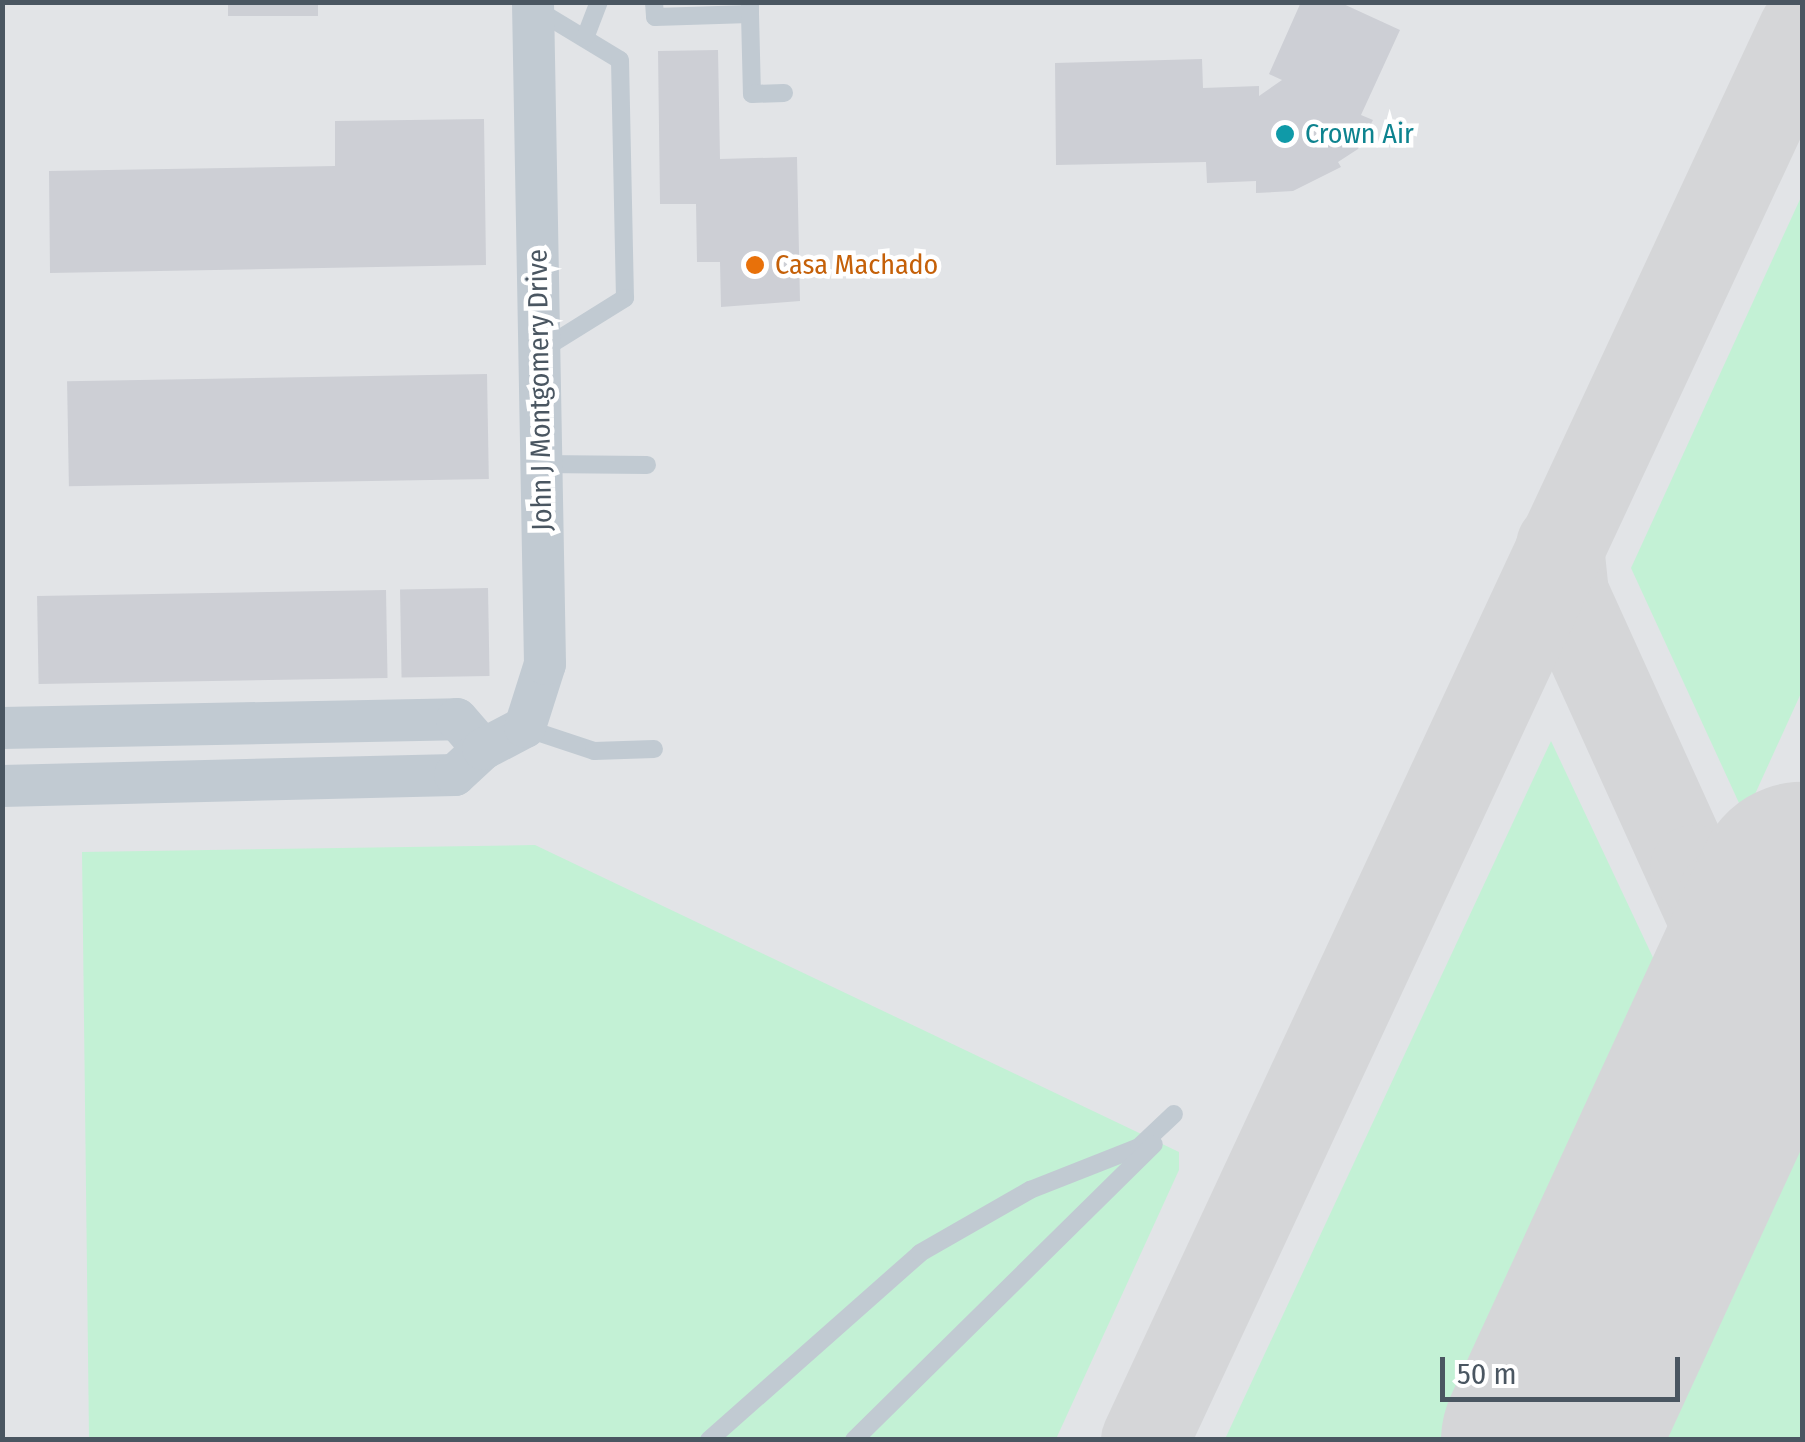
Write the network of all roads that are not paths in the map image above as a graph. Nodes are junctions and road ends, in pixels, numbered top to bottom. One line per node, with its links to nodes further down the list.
1 (599, 2): 5 (lane)
2 (654, 2): 4 (lane)
3 (533, 5): 5 (lane); 7 (street, John J Montgomery Drive)
4 (750, 8): 6 (lane)
5 (585, 38): 7 (lane)
6 (784, 94)
7 (540, 352): 8 (street, John J Montgomery Drive)
8 (541, 464): 9 (lane); 10 (street, John J Montgomery Drive)
9 (647, 465)
10 (524, 727): 12 (street); 13 (lane)
11 (2, 728): 12 (street)
12 (482, 749): 14 (street)
13 (654, 749)
14 (2, 786)
15 (1080, 1171): 16 (lane); 16 (lane); 17 (lane)
16 (1099, 1203): 18 (lane)
17 (709, 1440)
18 (854, 1440)

